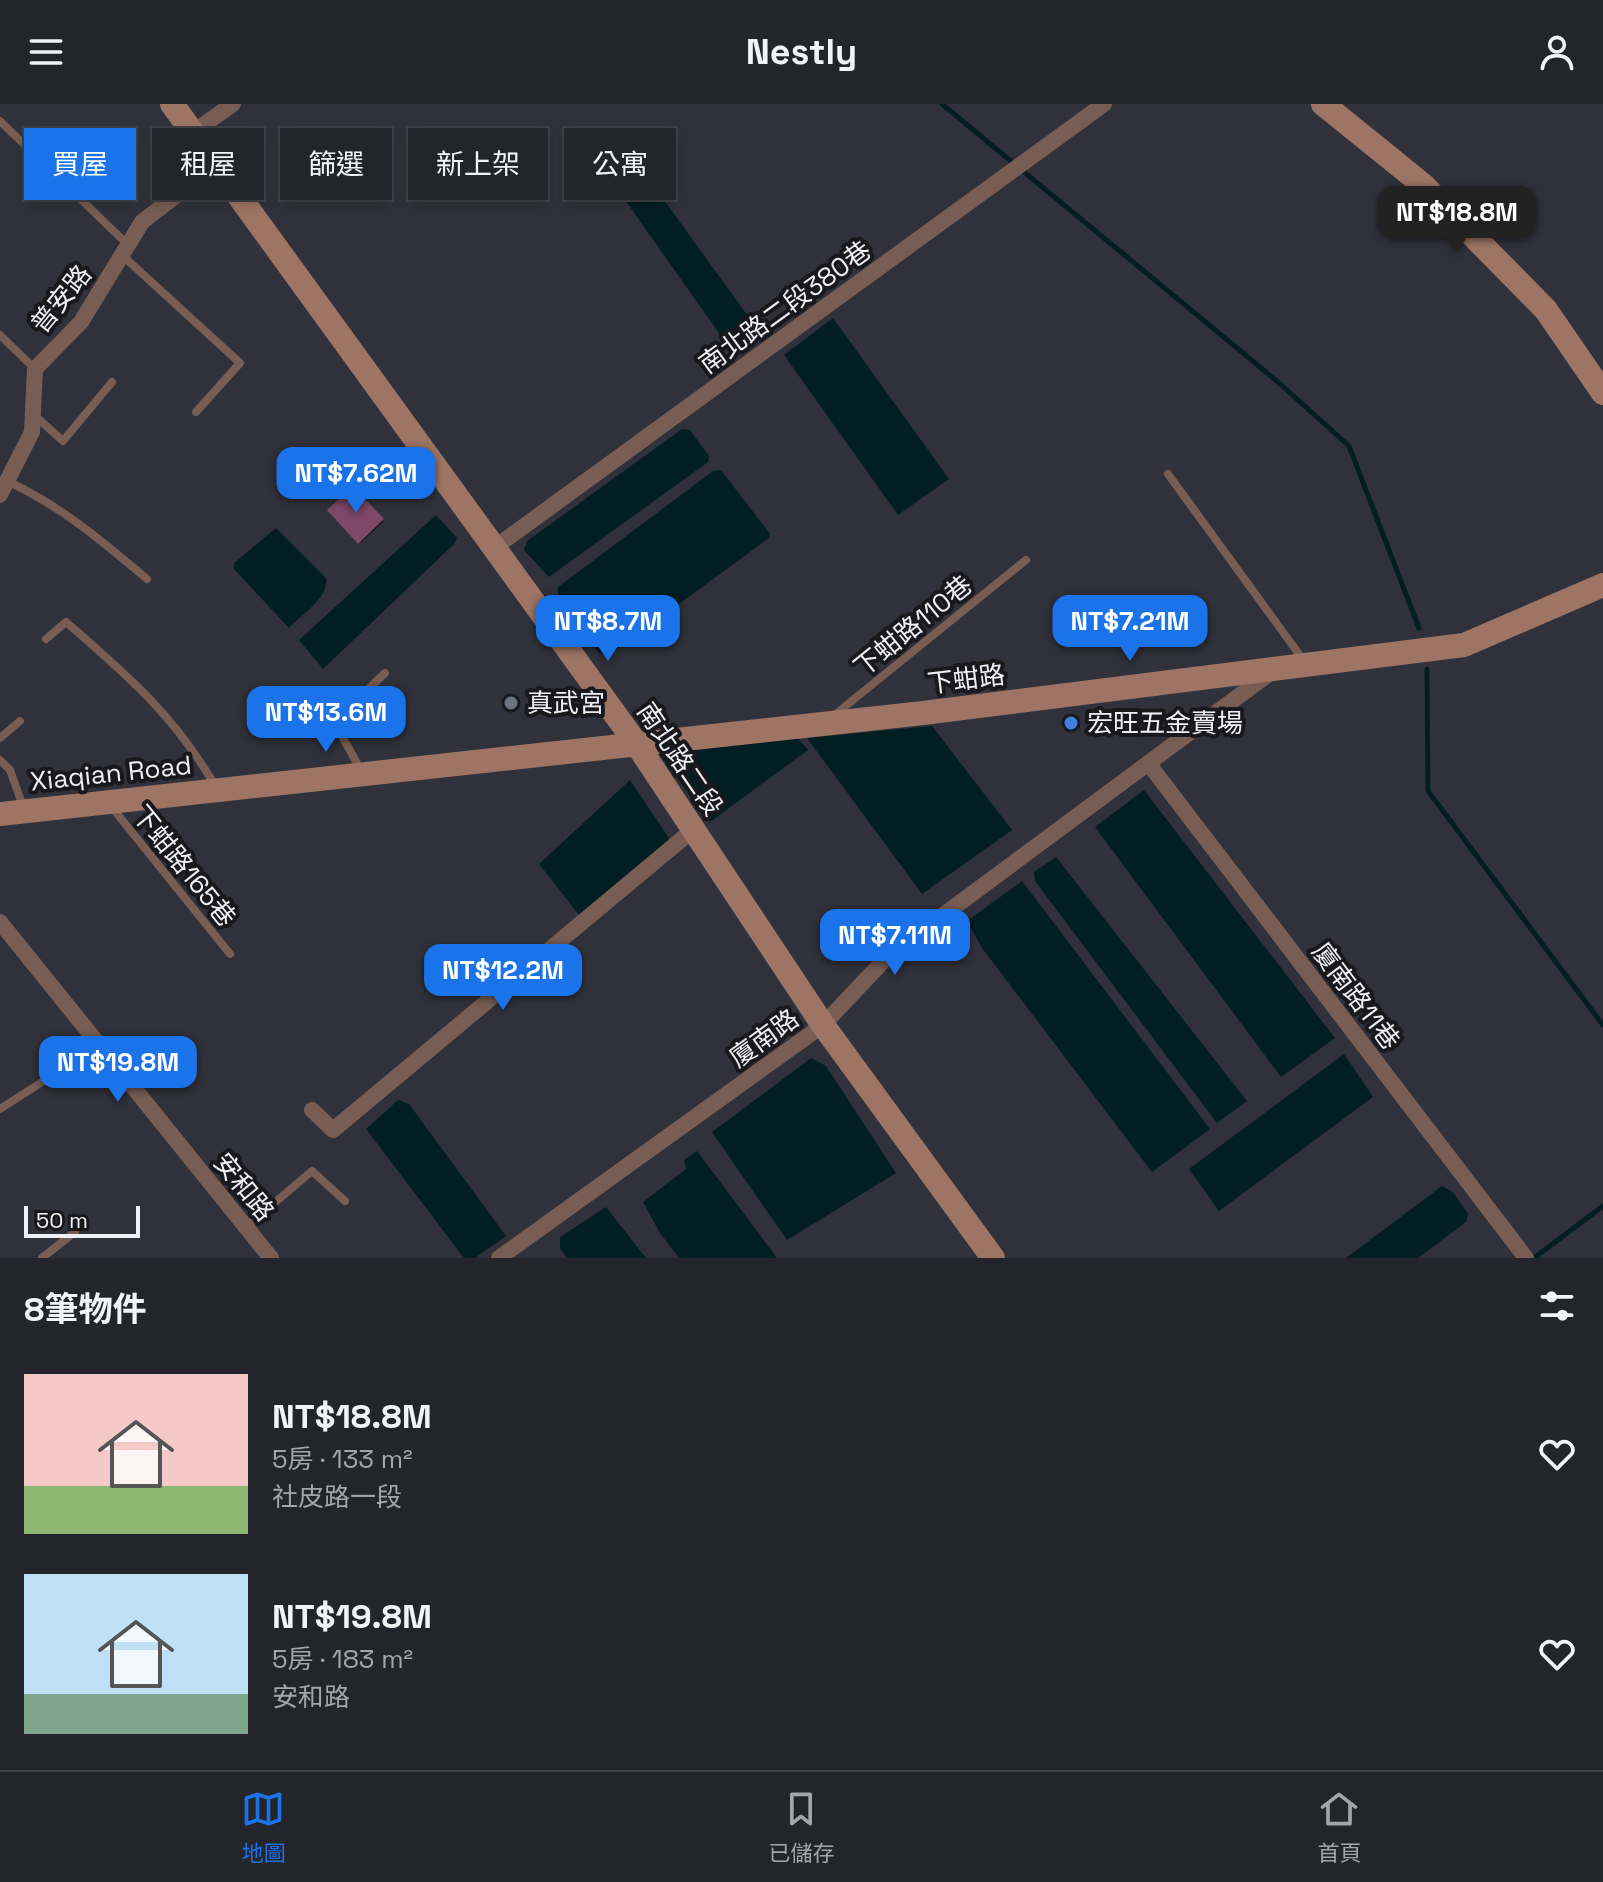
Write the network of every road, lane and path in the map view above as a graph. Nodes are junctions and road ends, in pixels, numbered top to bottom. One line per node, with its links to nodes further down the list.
1 (172, 104): 6 (street, 南北路二段)
2 (233, 104): 7 (street)
3 (1104, 104): 19 (street, 南北路二段380巷)
4 (1323, 104): 14 (street)
5 (0, 121): 10 (lane)
6 (189, 128)
7 (199, 128)
8 (170, 200): 10 (street, 普安路)
9 (241, 200): 19 (street, 南北路二段)
10 (125, 250): 12 (street, 普安路); 15 (lane)
11 (0, 335): 12 (lane)
12 (35, 369): 16 (street, 普安路)
13 (112, 382): 16 (lane)
14 (1603, 393)
15 (196, 412)
16 (33, 414): 18 (street, 普安路)
17 (1168, 474): 24 (lane)
18 (4, 488): 21 (lane)
19 (494, 548): 30 (street, 南北路二段)
20 (1026, 560): 28 (lane, 下蚶路110巷)
21 (147, 579)
22 (1603, 585): 24 (street, 下蚶路)
23 (46, 639): 34 (lane)
24 (1307, 666): 25 (street, 下蚶路)
25 (1274, 670): 28 (street, 下蚶路); 32 (street, 廈南路)
26 (385, 673): 33 (lane)
27 (20, 721): 29 (lane)
28 (825, 722): 30 (street, 下蚶路)
29 (0, 738)
30 (636, 743): 33 (street, Xiaqian Road); 38 (street, 南北路二段)
31 (0, 760): 36 (lane)
32 (1148, 763): 41 (street, 廈南路); 52 (street, 廈南路11巷)
33 (363, 774): 34 (street, Xiaqian Road)
34 (218, 790): 35 (street, Xiaqian Road)
35 (108, 802): 36 (street, Xiaqian Road); 40 (lane, 下蚶路165巷)
36 (25, 810): 37 (street, Xiaqian Road)
37 (0, 814)
38 (694, 829): 41 (street, 南北路二段); 44 (street)
39 (0, 922): 42 (street, 安和路)
40 (230, 954)
41 (823, 1025): 50 (street, 廈南路); 51 (street, 南北路二段)
42 (97, 1047): 43 (lane); 46 (street, 安和路)
43 (0, 1109)
44 (312, 1110)
45 (345, 1201): 46 (lane)
46 (246, 1227): 49 (street, 安和路)
47 (75, 1232): 48 (lane)
48 (42, 1258)
49 (271, 1258)
50 (499, 1258)
51 (993, 1258)
52 (1525, 1258)

